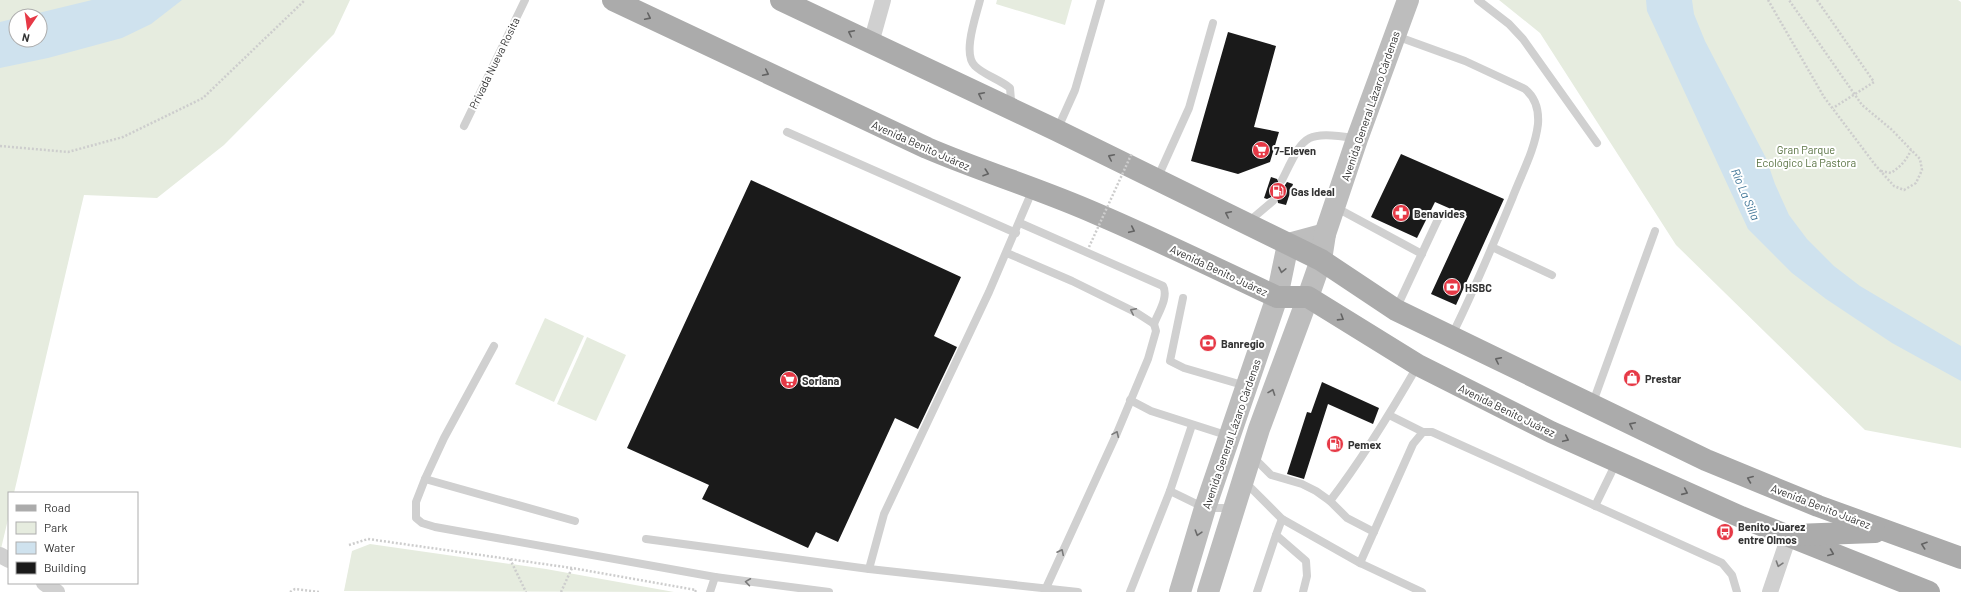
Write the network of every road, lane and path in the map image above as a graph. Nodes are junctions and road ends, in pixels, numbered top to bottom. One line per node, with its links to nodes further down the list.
1 (306, 0): 24 (path)
2 (525, 0): 19 (lane, Privada Nueva Rosita)
3 (613, 0): 30 (main road, Avenida Benito Juárez, one-way to 30)
4 (883, 0): 15 (street)
5 (980, 0): 17 (lane)
6 (1101, 0): 20 (lane)
7 (1408, 0): 14 (street, Avenida General Lázaro Cárdenas)
8 (1478, 0): 23 (lane)
9 (1768, 0): 18 (path)
10 (1789, 0): 16 (path)
11 (1817, 0): 16 (path)
12 (785, 1): 15 (main road, Avenida Benito Juárez, one-way to 12)
13 (1213, 23): 28 (lane)
14 (1395, 35): 22 (street, Avenida General Lázaro Cárdenas); 40 (lane)
15 (871, 43): 17 (main road, Avenida Benito Juárez, one-way to 15)
16 (1855, 95): 18 (path); 25 (path)
17 (1001, 104): 20 (main road, Avenida Benito Juárez)
18 (1833, 108): 27 (path)
19 (464, 126)
20 (1056, 130): 28 (main road, Avenida Benito Juárez, one-way to 20)
21 (787, 132): 37 (lane)
22 (1358, 139): 29 (lane); 32 (street, Avenida General Lázaro Cárdenas)
23 (1597, 143)
24 (0, 146)
25 (1911, 150): 27 (path); 27 (path)
26 (1132, 153): 41 (path, bridge)
27 (1881, 171)
28 (1157, 179): 35 (main road, Avenida Benito Juárez, one-way to 28)
29 (1282, 180)
30 (1034, 189): 34 (lane); 46 (main road, Avenida Benito Juárez, one-way to 46)
31 (1273, 201): 35 (lane)
32 (1335, 207): 38 (street, Avenida General Lázaro Cárdenas); 43 (lane)
33 (1439, 217): 43 (lane)
34 (1020, 223): 37 (lane); 50 (lane)
35 (1247, 223): 39 (main road, Avenida Benito Juárez)
36 (1656, 232): 56 (lane)
37 (1016, 233): 42 (lane)
38 (1326, 234): 39 (street); 44 (street, Avenida General Lázaro Cárdenas)
39 (1288, 244): 44 (main road, Avenida Benito Juárez); 46 (street, Avenida General Lázaro Cárdenas, one-way to 46)
40 (1492, 246): 45 (lane); 51 (lane)
41 (1089, 247)
42 (1007, 254): 50 (lane, one-way to 42); 82 (lane)
43 (1422, 254): 49 (lane)
44 (1321, 260): 47 (street, Avenida General Lázaro Cárdenas); 49 (main road, Avenida Benito Juárez)
45 (1552, 276)
46 (1277, 297): 47 (main road, Avenida Benito Juárez); 54 (street, Avenida General Lázaro Cárdenas)
47 (1308, 297): 53 (main road, Avenida Benito Juárez, one-way to 53); 61 (street, Avenida General Lázaro Cárdenas, one-way to 47)
48 (1183, 298): 54 (lane)
49 (1396, 310): 51 (main road, Avenida Benito Juárez)
50 (1154, 324): 55 (lane)
51 (1451, 337): 56 (main road, Avenida Benito Juárez, one-way to 51)
52 (494, 346): 63 (lane)
53 (1418, 365): 57 (lane); 62 (main road, Avenida Benito Juárez, one-way to 62)
54 (1246, 386): 60 (street, Avenida General Lázaro Cárdenas)
55 (1130, 400): 58 (lane); 85 (lane, one-way to 55)
56 (1591, 406): 73 (main road, Avenida Benito Juárez, one-way to 56)
57 (1389, 415): 59 (lane); 66 (lane)
58 (1192, 425): 60 (lane); 65 (lane)
59 (1423, 432): 67 (lane); 72 (lane)
60 (1229, 436): 68 (street, Avenida General Lázaro Cárdenas)
61 (1251, 455): 64 (street, Avenida General Lázaro Cárdenas); 66 (lane)
62 (1616, 462): 67 (lane); 75 (main road, Avenida Benito Juárez, one-way to 75)
63 (425, 479): 71 (lane); 83 (lane)
64 (1242, 479): 69 (street, Avenida General Lázaro Cárdenas); 70 (lane)
65 (1170, 491): 68 (lane); 96 (lane)
66 (1330, 501): 72 (lane)
67 (1595, 506): 102 (lane)
68 (1205, 508): 69 (lane); 97 (street, Avenida General Lázaro Cárdenas, one-way to 97)
69 (1234, 508): 98 (street, Avenida General Lázaro Cárdenas)
70 (1282, 519): 74 (lane); 80 (lane)
71 (574, 521)
72 (1374, 532): 80 (lane)
73 (1888, 532): 75 (main road); 78 (main road, Avenida Benito Juárez, one-way to 73)
74 (1276, 535): 99 (lane); 100 (lane)
75 (1788, 536): 103 (street, one-way to 103); 104 (main road, Avenida Benito Juárez, one-way to 104)
76 (646, 539): 82 (lane)
77 (349, 545): 79 (path)
78 (1961, 558)
79 (510, 559): 81 (path); 90 (path)
80 (1360, 563): 101 (lane)
81 (572, 568): 91 (path); 92 (path)
82 (869, 569): 85 (lane)
83 (714, 577): 86 (lane, one-way to 83); 93 (lane)
84 (45, 584): 87 (street)
85 (1046, 588): 95 (lane)
86 (770, 589): 94 (lane)
87 (57, 592)
88 (290, 592): 89 (path)
89 (320, 592)
90 (526, 592)
91 (561, 592)
92 (695, 592)
93 (710, 592)
94 (829, 592)
95 (1078, 592)
96 (1130, 592)
97 (1180, 592)
98 (1208, 592)
99 (1257, 592)
100 (1303, 592)
101 (1422, 592)
102 (1737, 592)
103 (1770, 592)
104 (1929, 592)

